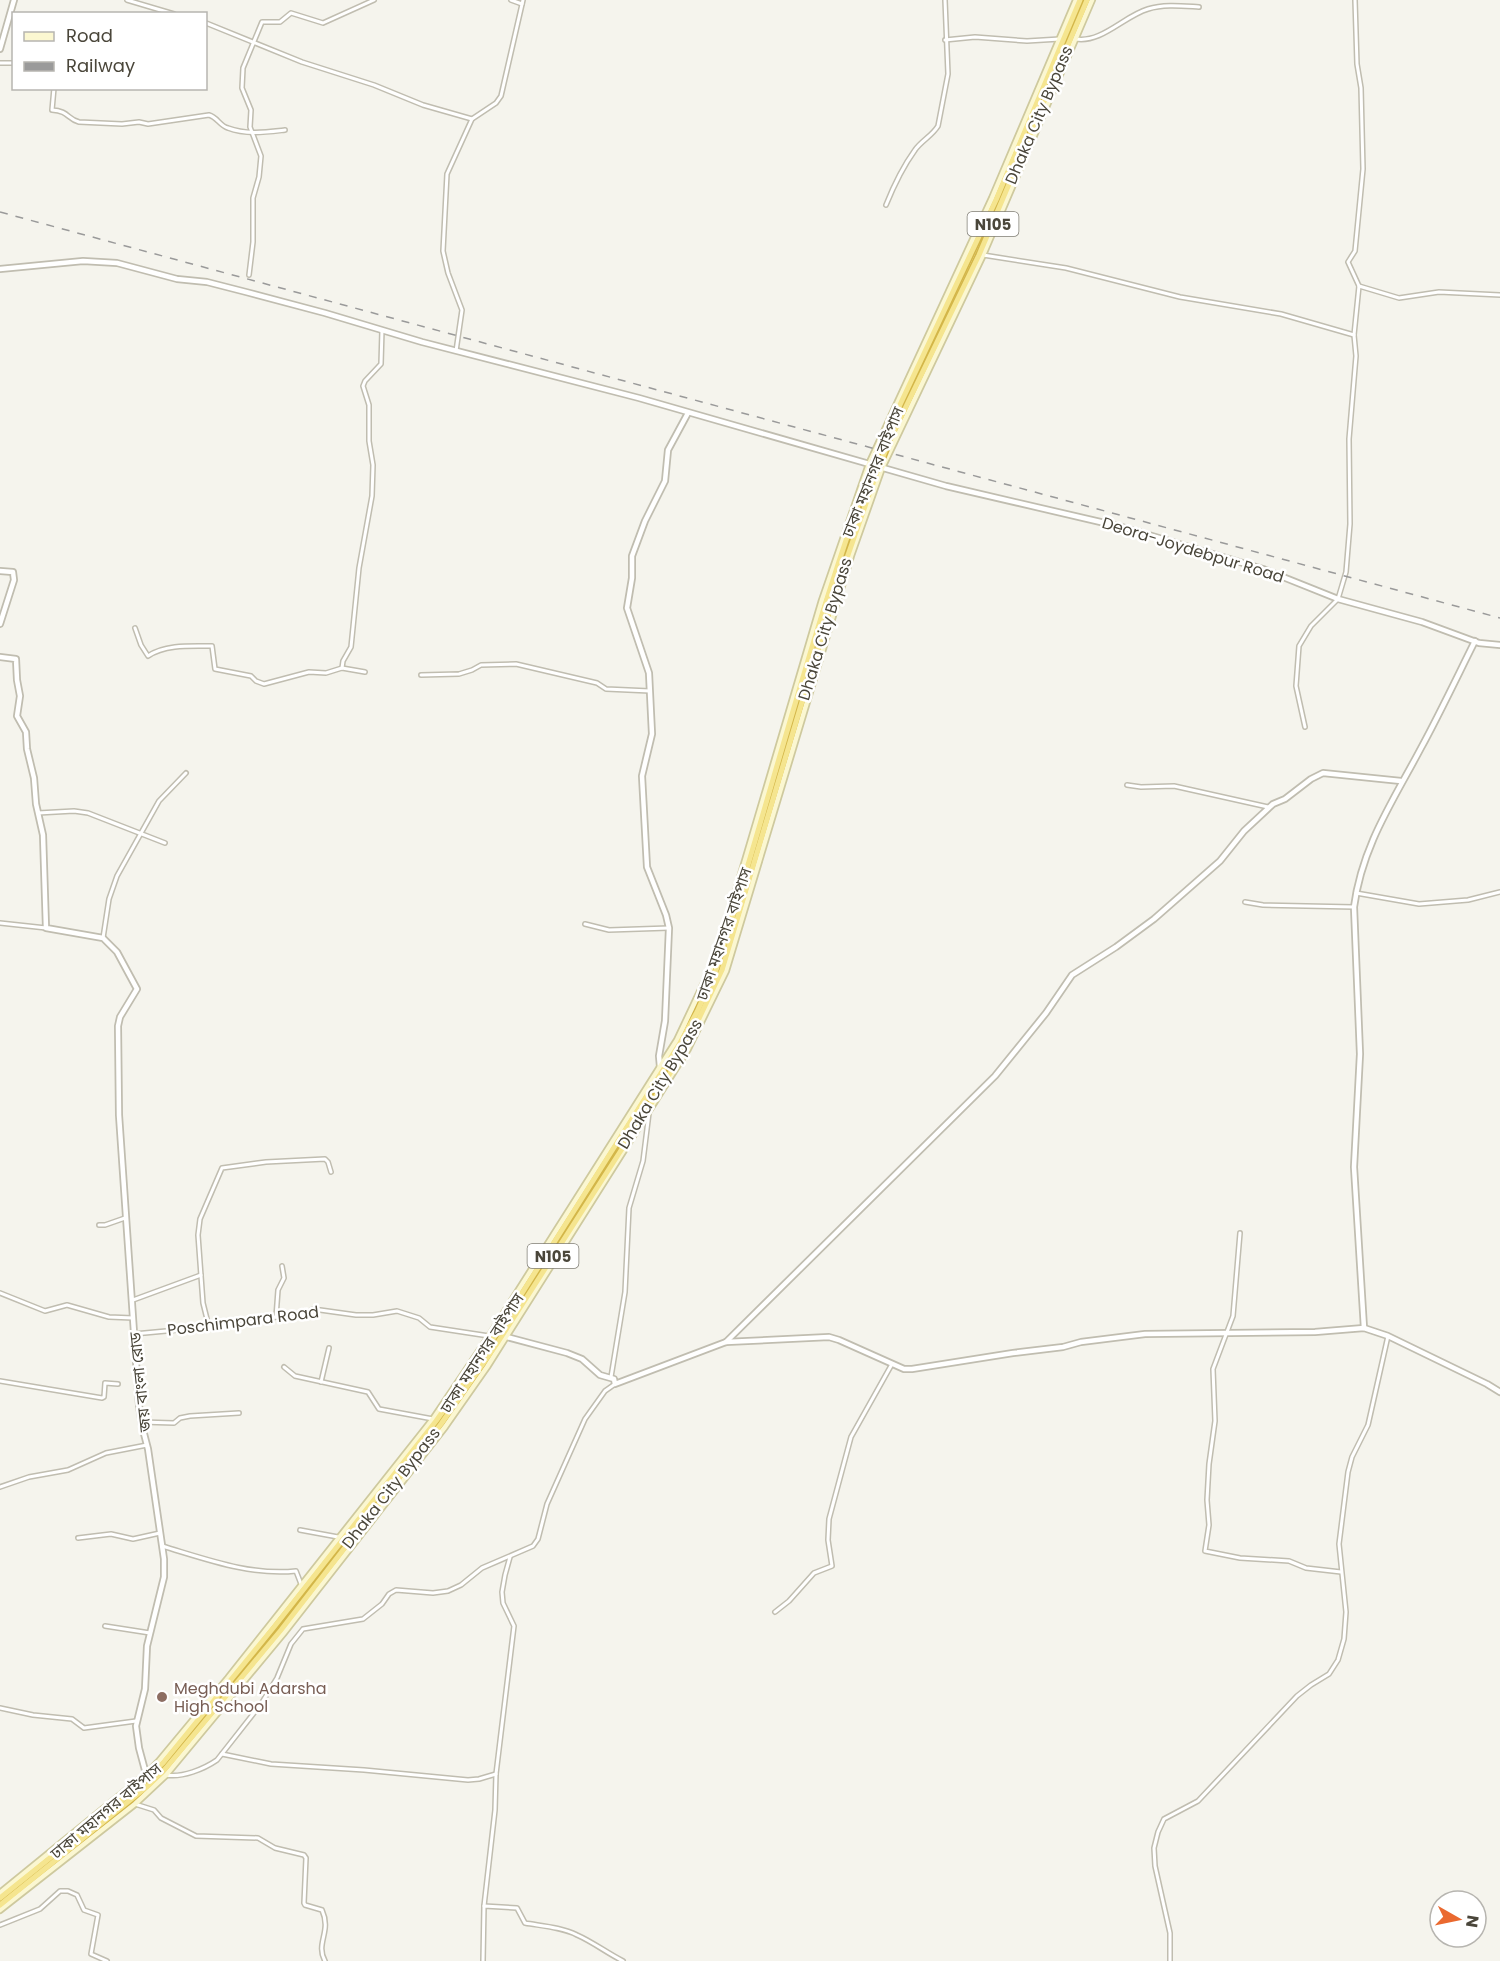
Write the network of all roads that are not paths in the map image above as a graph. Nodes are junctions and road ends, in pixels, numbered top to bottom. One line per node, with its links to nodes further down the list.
1 (14, 0): 18 (street)
2 (127, 0): 12 (street)
3 (374, 0): 17 (street)
4 (511, 0): 10 (street)
5 (945, 0): 14 (street)
6 (1078, 0): 15 (main road); 33 (highway, ঢাকা মহানগর বাইপাস / N105)
7 (1087, 0): 33 (highway, Dhaka City Bypass / N105)
8 (1092, 0): 16 (main road)
9 (1355, 0): 27 (street)
10 (523, 2): 20 (street)
11 (1199, 7): 16 (street)
12 (167, 12)
13 (207, 23): 17 (street)
14 (945, 39): 15 (street); 23 (street)
15 (1060, 39): 34 (main road)
16 (1076, 39): 24 (main road)
17 (255, 43): 20 (street); 22 (street)
18 (0, 49)
19 (54, 90): 22 (street)
20 (472, 119): 31 (street)
21 (285, 130): 22 (street)
22 (253, 132): 26 (street)
23 (886, 205)
24 (983, 255): 30 (street); 34 (main road)
25 (0, 268): 29 (street, Deora-Joydebpur Road)
26 (249, 275)
27 (1359, 286): 28 (street); 30 (street)
28 (1500, 295)
29 (382, 330): 31 (street, Deora-Joydebpur Road); 42 (street)
30 (1354, 335): 36 (street)
31 (456, 351): 32 (street, Deora-Joydebpur Road)
32 (688, 413): 34 (street, Deora-Joydebpur Road); 45 (street)
33 (886, 442): 34 (highway, ঢাকা মহানগর বাইপাস / N105, bridge)
34 (875, 467): 36 (street, Deora-Joydebpur Road); 63 (main road); 64 (main road); 116 (highway, ঢাকা মহানগর বাইপাস / N105); 117 (highway, Dhaka City Bypass / N105)
35 (0, 571): 37 (street)
36 (1338, 599): 39 (street, Deora-Joydebpur Road); 46 (street)
37 (0, 624)
38 (135, 628): 42 (street)
39 (1475, 642): 40 (street, Deora-Joydebpur Road); 48 (street)
40 (1500, 645)
41 (0, 657): 51 (street)
42 (342, 669): 43 (street)
43 (365, 672)
44 (421, 675): 45 (street)
45 (650, 691): 61 (street)
46 (1305, 727)
47 (186, 773): 52 (street)
48 (1401, 781): 50 (street); 55 (street)
49 (1127, 784): 50 (street)
50 (1268, 807): 82 (street)
51 (38, 813): 52 (street); 60 (street)
52 (141, 835): 53 (street); 62 (street)
53 (165, 843)
54 (1500, 891): 55 (street)
55 (1356, 893): 57 (street)
56 (1245, 902): 57 (street)
57 (1354, 907): 76 (street)
58 (0, 923): 60 (street)
59 (585, 924): 61 (street)
60 (46, 928): 62 (street)
61 (669, 928): 63 (street)
62 (103, 938): 66 (street, জয় বাংলা রোড)
63 (660, 1067): 79 (main road)
64 (649, 1113): 81 (main road); 86 (street)
65 (331, 1172): 70 (street)
66 (125, 1218): 67 (street); 72 (street, জয় বাংলা রোড)
67 (99, 1225)
68 (1240, 1233): 78 (street)
69 (282, 1266): 73 (street)
70 (201, 1275): 72 (street); 75 (street)
71 (0, 1293): 74 (street)
72 (133, 1300): 74 (street, জয় বাংলা রোড)
73 (276, 1317): 75 (street, Poschimpara Road); 79 (street, Poschimpara Road)
74 (133, 1318): 77 (street, জয় বাংলা রোড)
75 (209, 1327): 77 (street, Poschimpara Road)
76 (1364, 1328): 78 (street); 80 (street)
77 (134, 1334): 94 (street, জয় বাংলা রোড)
78 (1225, 1334): 84 (street); 103 (street)
79 (490, 1335): 93 (main road)
80 (1388, 1336): 91 (street); 103 (street)
81 (507, 1337): 86 (street); 113 (main road)
82 (726, 1342): 84 (street); 90 (street)
83 (328, 1348): 88 (street)
84 (892, 1364): 105 (street)
85 (284, 1367): 88 (street)
86 (611, 1377): 90 (street)
87 (0, 1381): 89 (street)
88 (321, 1382): 93 (street)
89 (118, 1384)
90 (615, 1384): 102 (street)
91 (1500, 1392)
92 (239, 1413): 94 (street)
93 (433, 1419): 99 (main road)
94 (141, 1422): 95 (street, জয় বাংলা রোড)
95 (147, 1445): 96 (street); 98 (street, জয় বাংলা রোড)
96 (0, 1487)
97 (300, 1530): 99 (street)
98 (160, 1533): 100 (street); 101 (street, জয় বাংলা রোড)
99 (338, 1537): 104 (main road)
100 (78, 1538)
101 (162, 1546): 104 (street); 107 (street, জয় বাংলা রোড)
102 (510, 1557): 110 (street); 112 (street)
103 (1341, 1572): 125 (street)
104 (301, 1586): 111 (main road)
105 (775, 1612)
106 (105, 1626): 107 (street)
107 (150, 1633): 109 (street, জয় বাংলা রোড)
108 (0, 1708): 109 (street)
109 (138, 1720): 111 (street, জয় বাংলা রোড)
110 (221, 1754): 112 (street); 113 (street)
111 (147, 1774): 115 (main road)
112 (496, 1774): 118 (street)
113 (166, 1775): 114 (main road)
114 (135, 1804): 119 (main road); 122 (street)
115 (0, 1893)
116 (0, 1898)
117 (0, 1905)
118 (484, 1906): 123 (street); 124 (street)
119 (0, 1910)
120 (0, 1925): 121 (street)
121 (107, 1961)
122 (325, 1961)
123 (483, 1961)
124 (623, 1961)
125 (1170, 1961)

